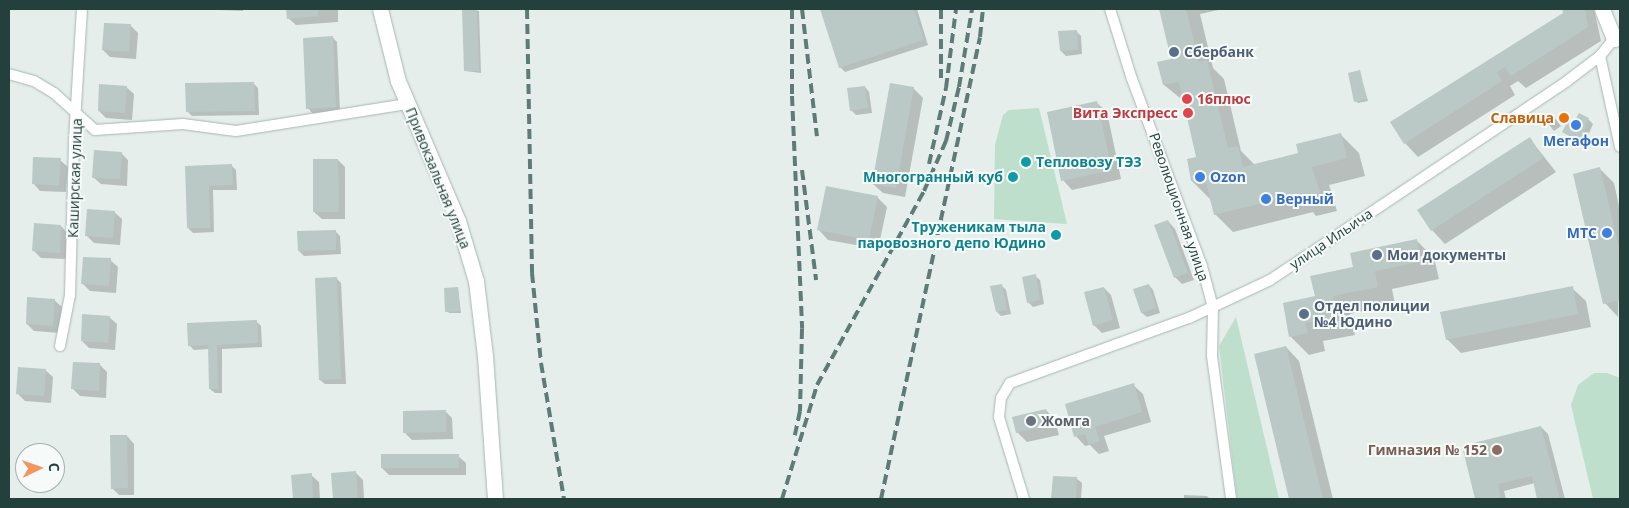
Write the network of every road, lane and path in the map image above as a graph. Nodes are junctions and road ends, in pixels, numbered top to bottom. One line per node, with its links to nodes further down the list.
1 (82, 9): 9 (street, Каширская улица)
2 (380, 9): 8 (main road, Привокзальная улица)
3 (1110, 9): 11 (street, Революционная улица)
4 (1602, 9): 5 (main road)
5 (1617, 38): 6 (street, улица Ильича)
6 (1600, 56): 10 (street); 11 (street, улица Ильича)
7 (9, 74): 9 (street)
8 (407, 104): 9 (street); 13 (main road, Привокзальная улица)
9 (77, 117): 12 (street, Каширская улица)
10 (1620, 147)
11 (1212, 308): 14 (street, улица Ильича); 15 (street, Революционная улица)
12 (60, 346)
13 (495, 499)
14 (1024, 499)
15 (1231, 499)

